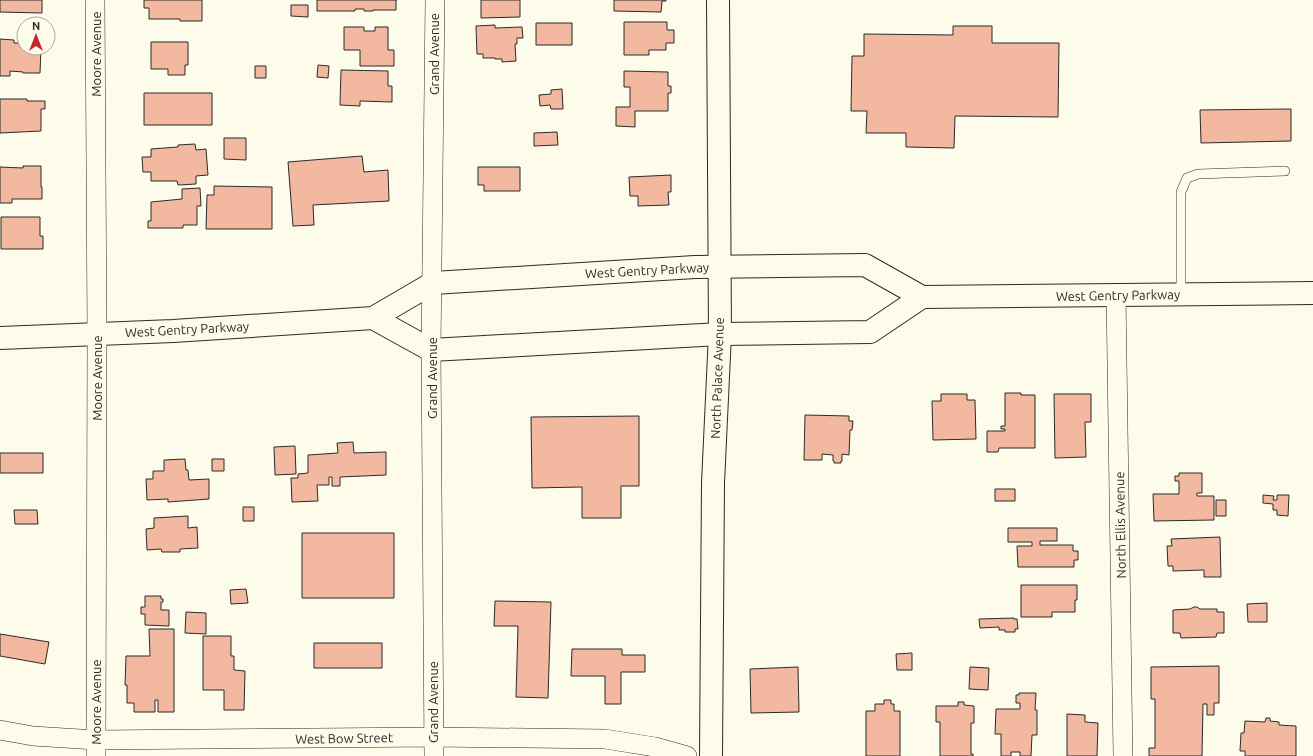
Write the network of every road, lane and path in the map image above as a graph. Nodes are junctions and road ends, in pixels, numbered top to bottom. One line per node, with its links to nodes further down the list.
1 (95, 0): 12 (street, Moore Avenue)
2 (435, 0): 6 (street, Grand Avenue)
3 (718, 0): 5 (main road, North Palace Avenue)
4 (1285, 172): 8 (lane)
5 (720, 266): 6 (main road, West Gentry Parkway); 10 (main road, West Gentry Parkway); 13 (main road, North Palace Avenue)
6 (433, 282): 11 (main road, West Gentry Parkway); 15 (street, Grand Avenue)
7 (1313, 293): 8 (main road, West Gentry Parkway)
8 (1181, 294): 9 (main road, West Gentry Parkway)
9 (1116, 295): 10 (main road, West Gentry Parkway); 22 (street, North Ellis Avenue)
10 (922, 297): 13 (main road)
11 (373, 318): 12 (main road, West Gentry Parkway); 15 (main road)
12 (97, 334): 14 (main road, West Gentry Parkway); 18 (street, Moore Avenue)
13 (720, 334): 15 (main road); 21 (main road, North Palace Avenue)
14 (0, 338)
15 (431, 350): 17 (street, Grand Avenue)
16 (0, 730): 18 (street, West Bow Street)
17 (434, 737): 18 (street, West Bow Street); 19 (street, Grand Avenue); 20 (street, West Bow Street)
18 (96, 748)
19 (434, 756)
20 (687, 756)
21 (711, 756)
22 (1123, 756)

